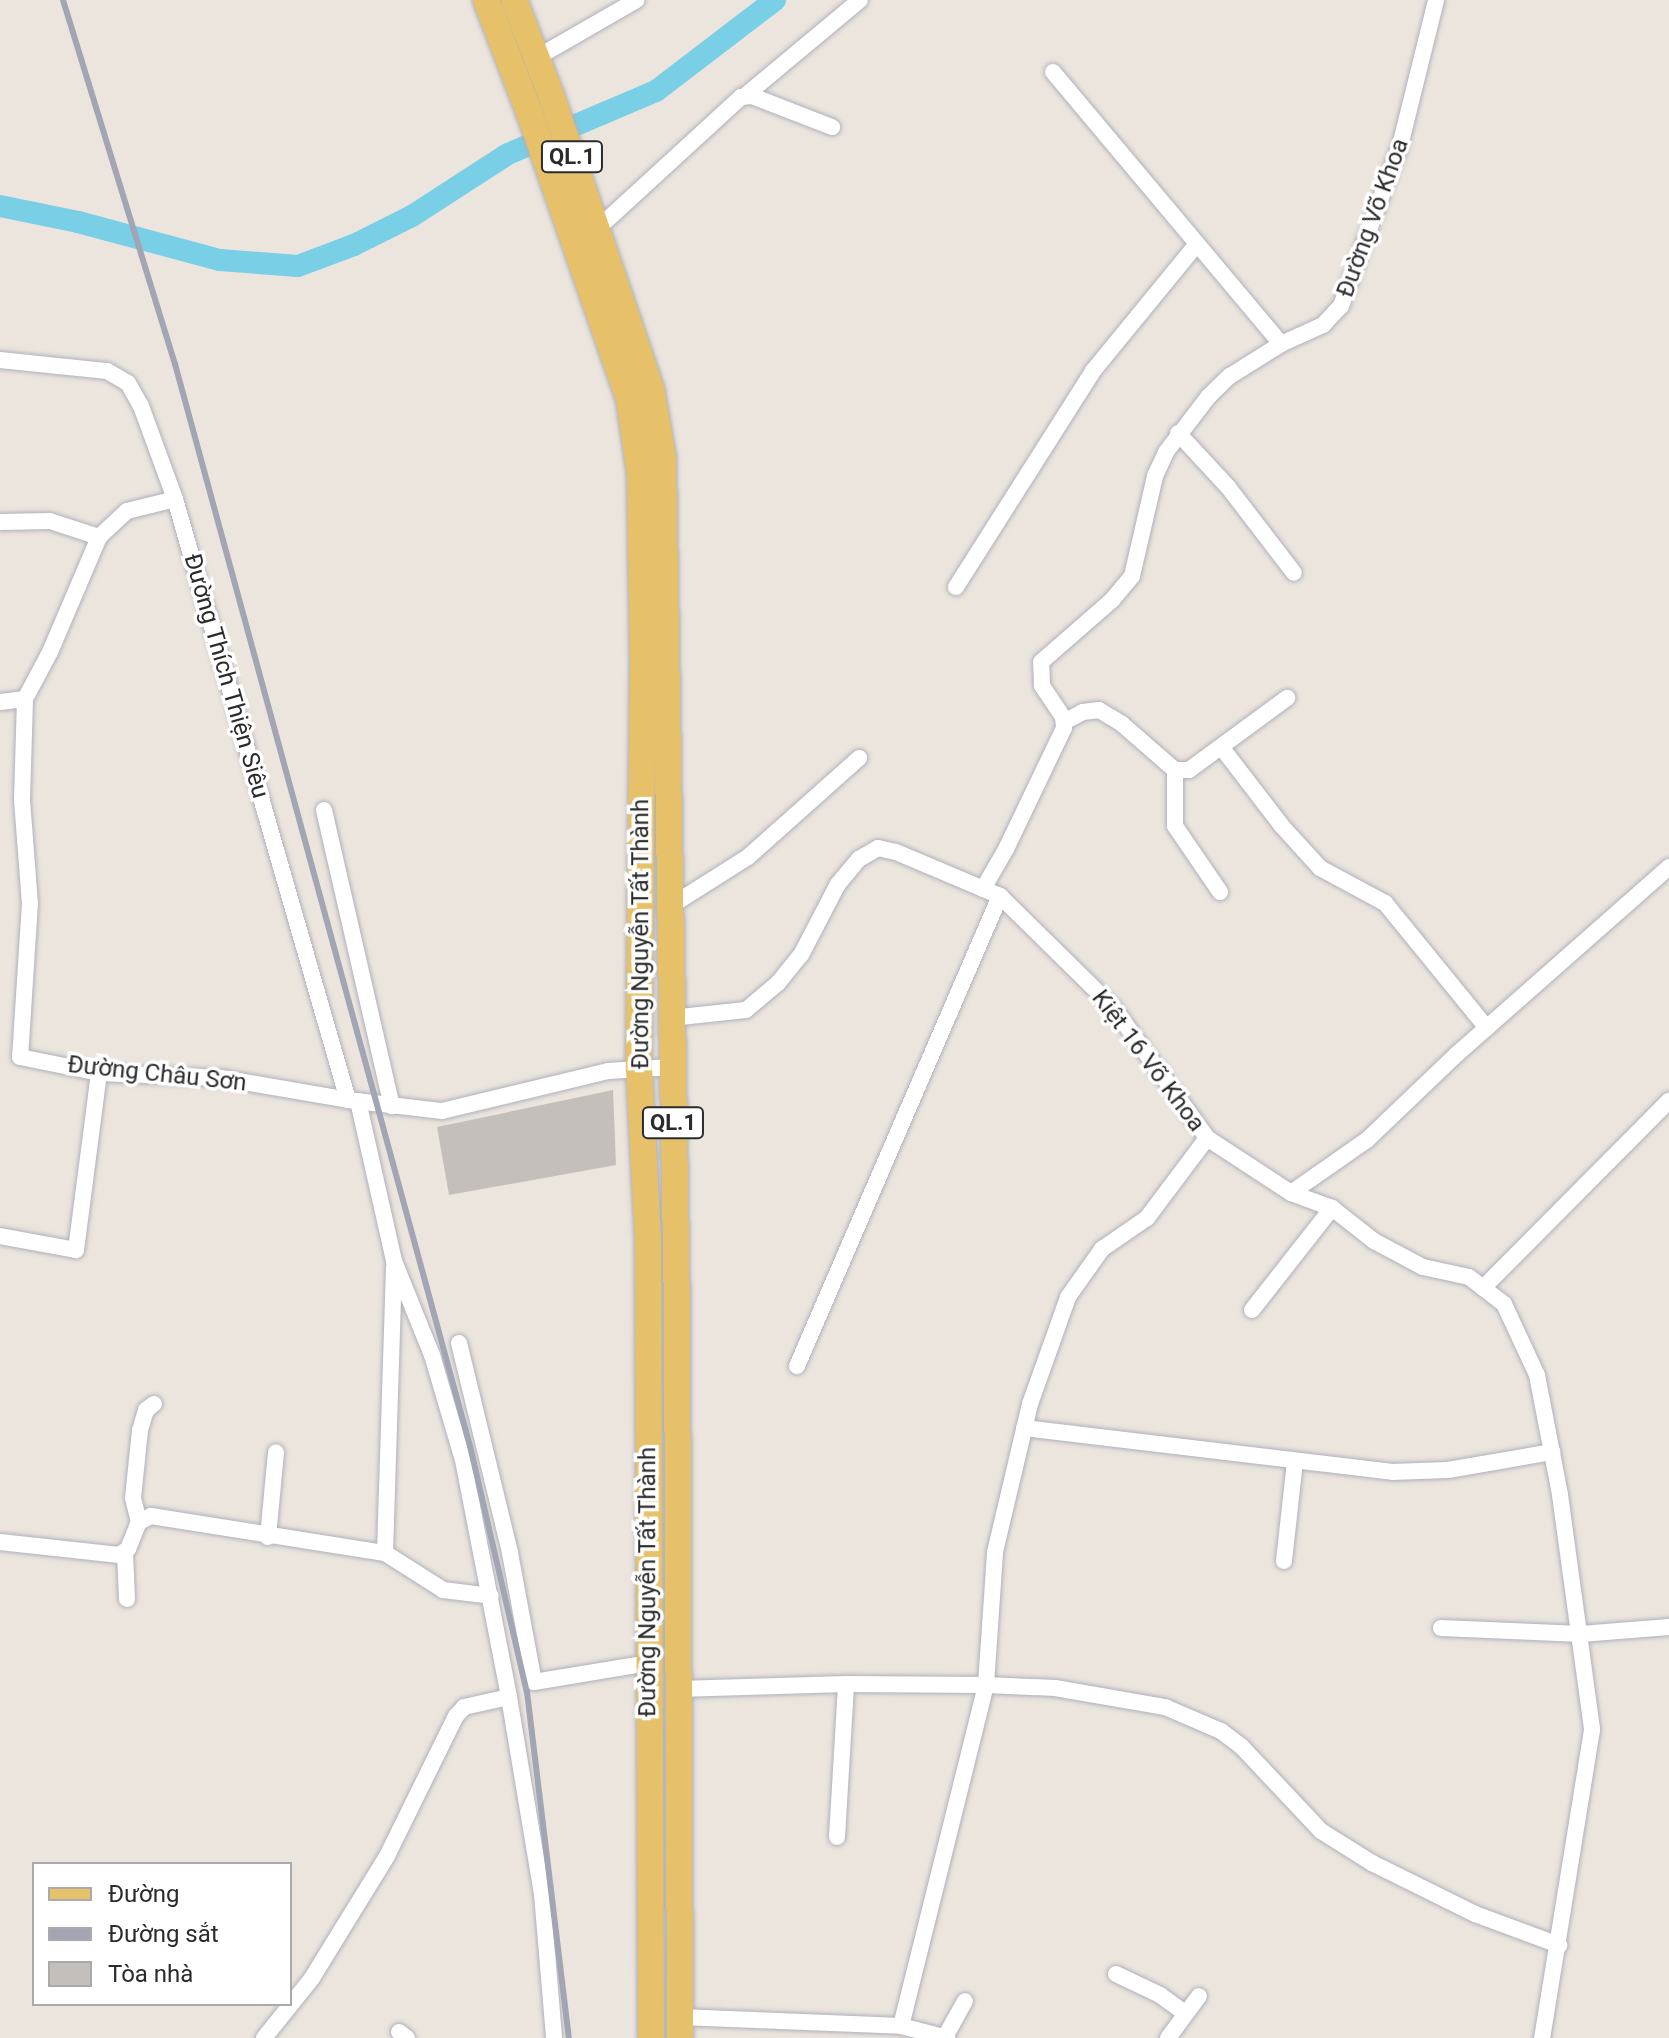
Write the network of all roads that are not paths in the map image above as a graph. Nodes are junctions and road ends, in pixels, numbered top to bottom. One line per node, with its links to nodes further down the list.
1 (486, 0): 10 (main road, Đường Nguyễn Tất Thành / QL.1)
2 (514, 0): 6 (main road, Đường Nguyễn Tất Thành / QL.1)
3 (637, 0): 6 (street)
4 (860, 0): 8 (street)
5 (1436, 0): 12 (street, Đường Võ Khoa)
6 (536, 58): 10 (main road, Đường Nguyễn Tất Thành / QL.1)
7 (1053, 72): 11 (street)
8 (746, 95): 9 (street); 10 (street)
9 (832, 127)
10 (586, 226): 32 (main road, Đường Nguyễn Tất Thành / QL.1); 36 (main road, Đường Nguyễn Tất Thành / QL.1)
11 (1197, 244): 12 (street); 19 (street)
12 (1281, 344): 14 (street, Đường Võ Khoa)
13 (0, 360): 15 (street, Đường Thích Thiện Siêu)
14 (1178, 433): 18 (street); 23 (street, Đường Võ Khoa)
15 (175, 499): 17 (street); 38 (street, Đường Thích Thiện Siêu)
16 (0, 522): 17 (street)
17 (99, 537): 21 (street)
18 (1294, 573)
19 (956, 587)
20 (1287, 698): 24 (street)
21 (25, 699): 22 (street); 37 (street, Đường Châu Sơn)
22 (0, 702)
23 (1064, 722): 26 (street); 29 (street)
24 (1222, 748): 26 (street); 34 (street)
25 (859, 758): 32 (street)
26 (1175, 770): 30 (street)
27 (324, 810): 40 (street)
28 (1669, 867): 34 (street)
29 (983, 889): 31 (street, Kiệt 16 Võ Khoa); 33 (street)
30 (1220, 892)
31 (1000, 896): 41 (street, Kiệt 16 Võ Khoa); 49 (street)
32 (669, 907): 33 (main road, Đường Nguyễn Tất Thành / QL.1)
33 (671, 1018): 35 (main road, Đường Nguyễn Tất Thành / QL.1)
34 (1487, 1028): 42 (street)
35 (672, 1067): 36 (street, Đường Châu Sơn); 69 (main road, Đường Nguyễn Tất Thành / QL.1)
36 (639, 1068): 40 (street, Đường Châu Sơn); 66 (main road, Đường Nguyễn Tất Thành / QL.1)
37 (99, 1073): 38 (street, Đường Châu Sơn); 44 (street)
38 (353, 1100): 40 (street, Đường Châu Sơn); 45 (street, Đường Thích Thiện Siêu)
39 (1669, 1101): 46 (street)
40 (392, 1106)
41 (1207, 1138): 42 (street); 51 (street)
42 (1291, 1193): 43 (street)
43 (1332, 1208): 46 (street); 47 (street)
44 (0, 1236)
45 (394, 1261): 59 (street); 61 (street)
46 (1483, 1288): 53 (street)
47 (1252, 1310)
48 (459, 1343): 66 (street)
49 (797, 1366)
50 (154, 1404): 55 (street)
51 (1024, 1428): 54 (street); 68 (street)
52 (276, 1452): 56 (street)
53 (1552, 1452): 54 (street); 65 (street)
54 (1295, 1461): 60 (street)
55 (139, 1522): 56 (street); 58 (street)
56 (268, 1537): 59 (street)
57 (0, 1542): 58 (street)
58 (125, 1553): 62 (street)
59 (385, 1553): 61 (street)
60 (1284, 1561)
61 (491, 1596): 70 (street)
62 (127, 1599)
63 (1669, 1627): 65 (street)
64 (1441, 1628): 65 (street)
65 (1581, 1634): 72 (street)
66 (649, 1663): 83 (main road, Đường Nguyễn Tất Thành / QL.1)
67 (846, 1684): 68 (street); 69 (street); 71 (street)
68 (986, 1685): 72 (street); 79 (street)
69 (678, 1689): 80 (main road, Đường Nguyễn Tất Thành / QL.1)
70 (509, 1697): 76 (street); 82 (street)
71 (837, 1837)
72 (1559, 1945): 86 (street)
73 (1116, 1974): 78 (street)
74 (1199, 1996): 78 (street)
75 (965, 2001): 84 (street)
76 (292, 2003)
77 (290, 2006): 81 (street)
78 (1185, 2013): 85 (street)
79 (901, 2026): 80 (street); 84 (street)
80 (680, 2028)
81 (264, 2038)
82 (554, 2038)
83 (651, 2038)
84 (946, 2038)
85 (1168, 2038)
86 (1542, 2038)

